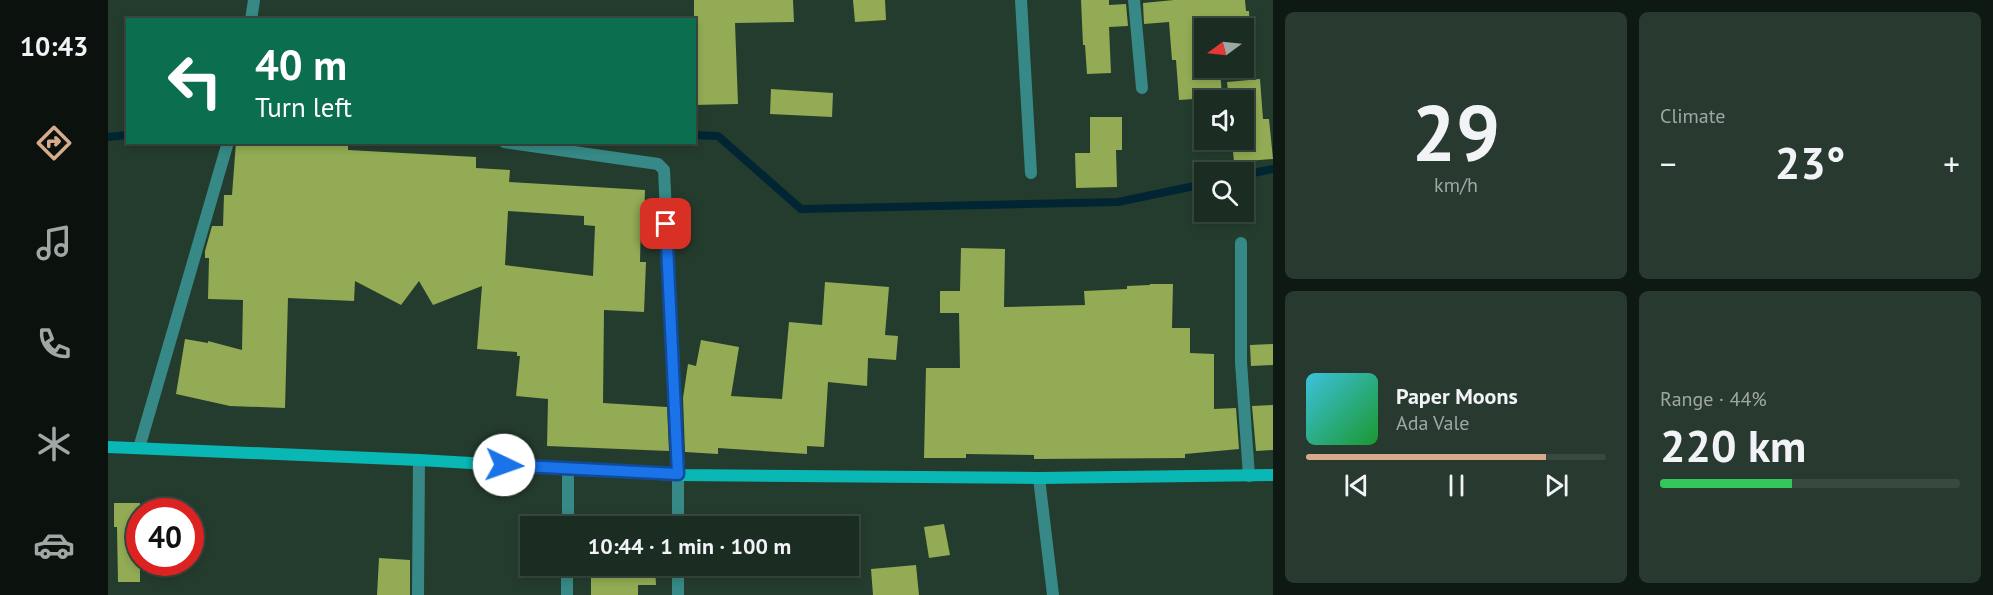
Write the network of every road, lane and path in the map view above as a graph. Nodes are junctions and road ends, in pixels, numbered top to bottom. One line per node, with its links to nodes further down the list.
1 (254, 0): 4 (street)
2 (1021, 0): 8 (street)
3 (1134, 0): 5 (street)
4 (251, 18)
5 (1142, 87)
6 (227, 144): 11 (street)
7 (518, 144): 14 (street)
8 (1031, 173)
9 (1241, 243): 15 (street)
10 (108, 447): 11 (street)
11 (139, 448): 12 (street)
12 (419, 460): 13 (street); 22 (street)
13 (568, 468): 14 (street); 18 (street)
14 (678, 474): 17 (street); 19 (street)
15 (1249, 476): 16 (street); 17 (street)
16 (1273, 476)
17 (1039, 478): 25 (street)
18 (568, 516)
19 (678, 516)
20 (567, 576): 23 (street)
21 (678, 576): 24 (street)
22 (418, 595)
23 (567, 595)
24 (678, 595)
25 (1053, 595)

